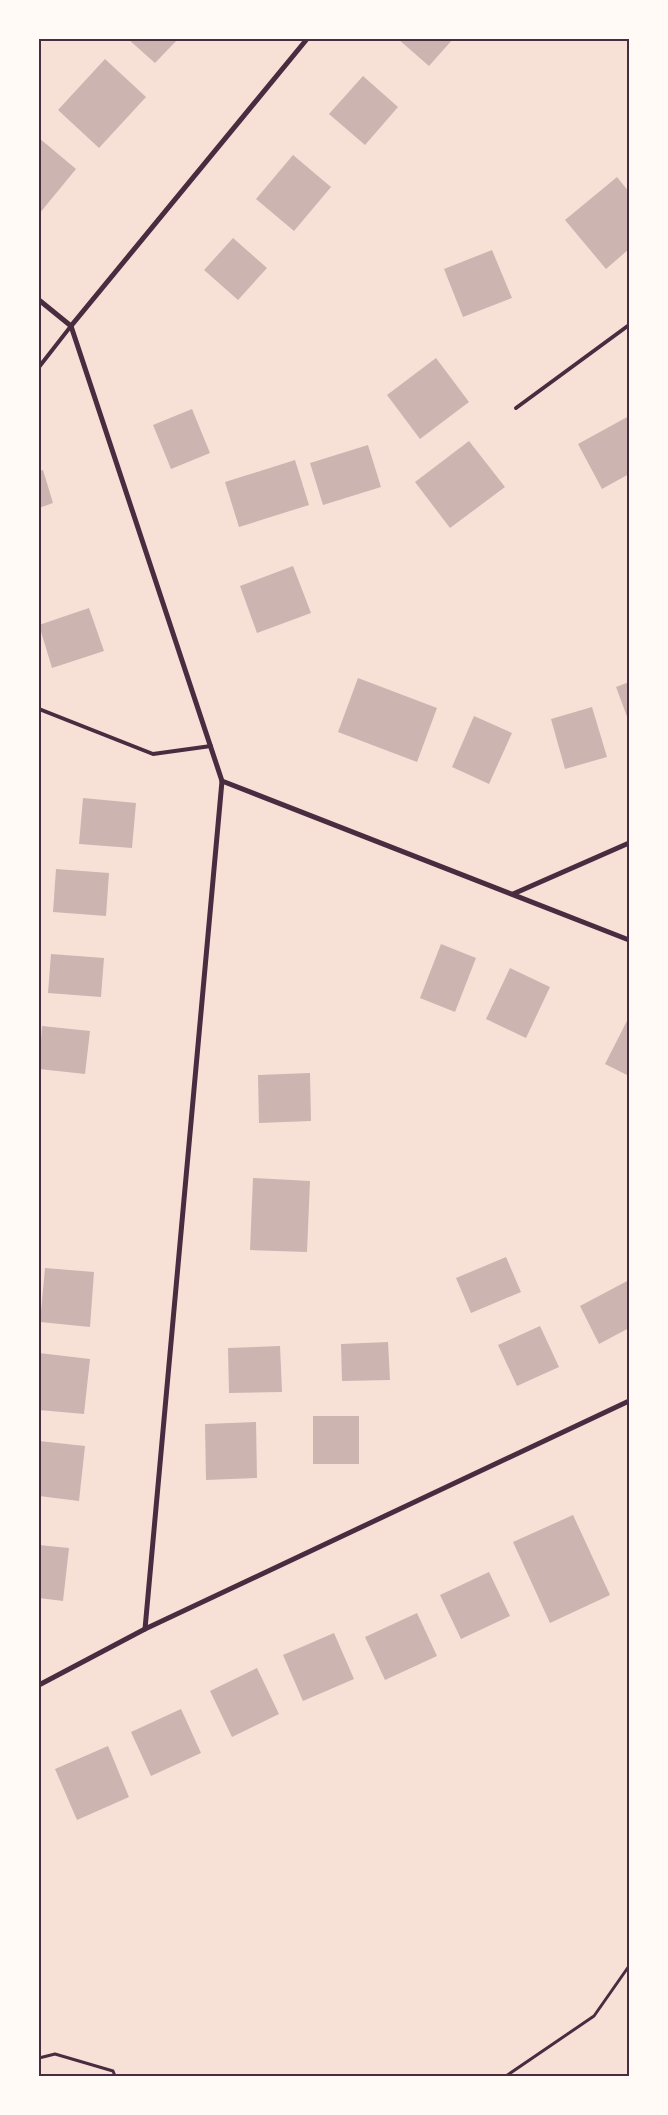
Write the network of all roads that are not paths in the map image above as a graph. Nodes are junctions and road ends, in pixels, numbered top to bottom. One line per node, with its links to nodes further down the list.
1 (307, 39): 4 (street)
2 (39, 300): 4 (street)
3 (629, 325): 6 (lane)
4 (71, 326): 5 (lane); 8 (street)
5 (39, 367)
6 (516, 408)
7 (39, 709): 8 (lane)
8 (211, 746): 9 (street)
9 (222, 781): 11 (street); 14 (street)
10 (629, 843): 11 (street)
11 (514, 894): 12 (street)
12 (629, 940)
13 (629, 1401): 14 (street)
14 (145, 1630): 15 (street)
15 (39, 1685)

